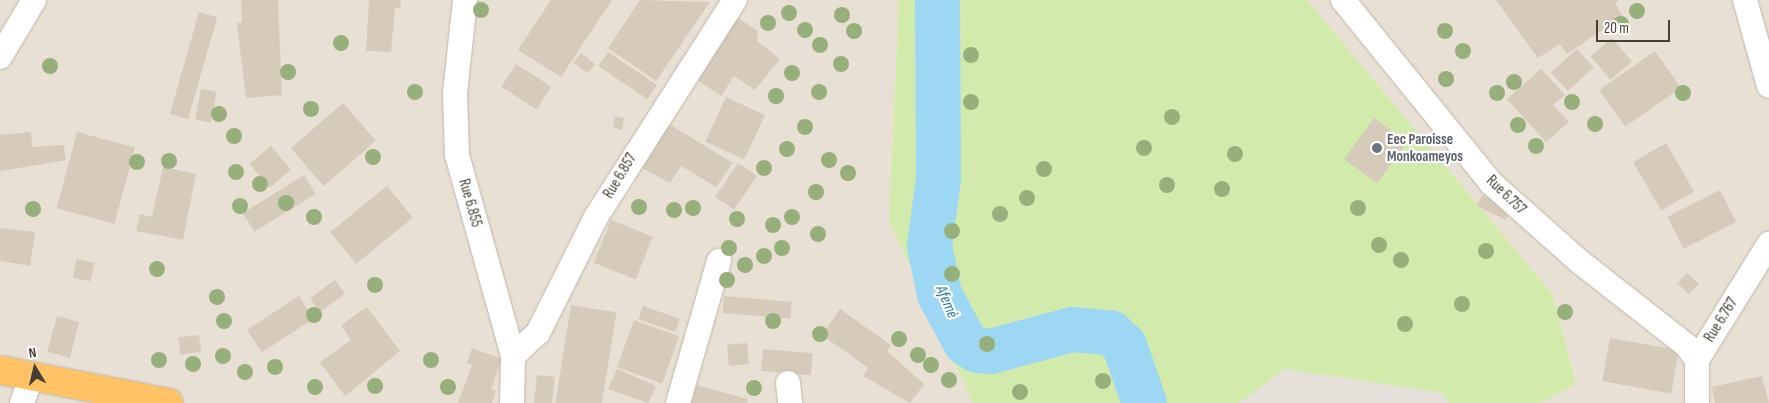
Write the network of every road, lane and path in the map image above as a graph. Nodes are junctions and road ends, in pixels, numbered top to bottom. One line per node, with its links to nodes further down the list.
1 (34, 0): 6 (street)
2 (465, 0): 10 (street, Rue 6.855)
3 (735, 0): 10 (street, Rue 6.857)
4 (1343, 0): 11 (street, Rue 6.757)
5 (1745, 0): 7 (street)
6 (0, 57)
7 (1769, 86)
8 (1769, 244): 11 (street, Rue 6.767)
9 (719, 261): 18 (street)
10 (512, 356): 17 (street, Rue 6.855)
11 (1697, 360): 19 (street, Rue 6.767)
12 (0, 370): 13 (highway)
13 (31, 377): 14 (highway); 15 (street)
14 (131, 399): 16 (highway)
15 (22, 403)
16 (169, 403)
17 (512, 403)
18 (678, 403)
19 (1697, 403)

